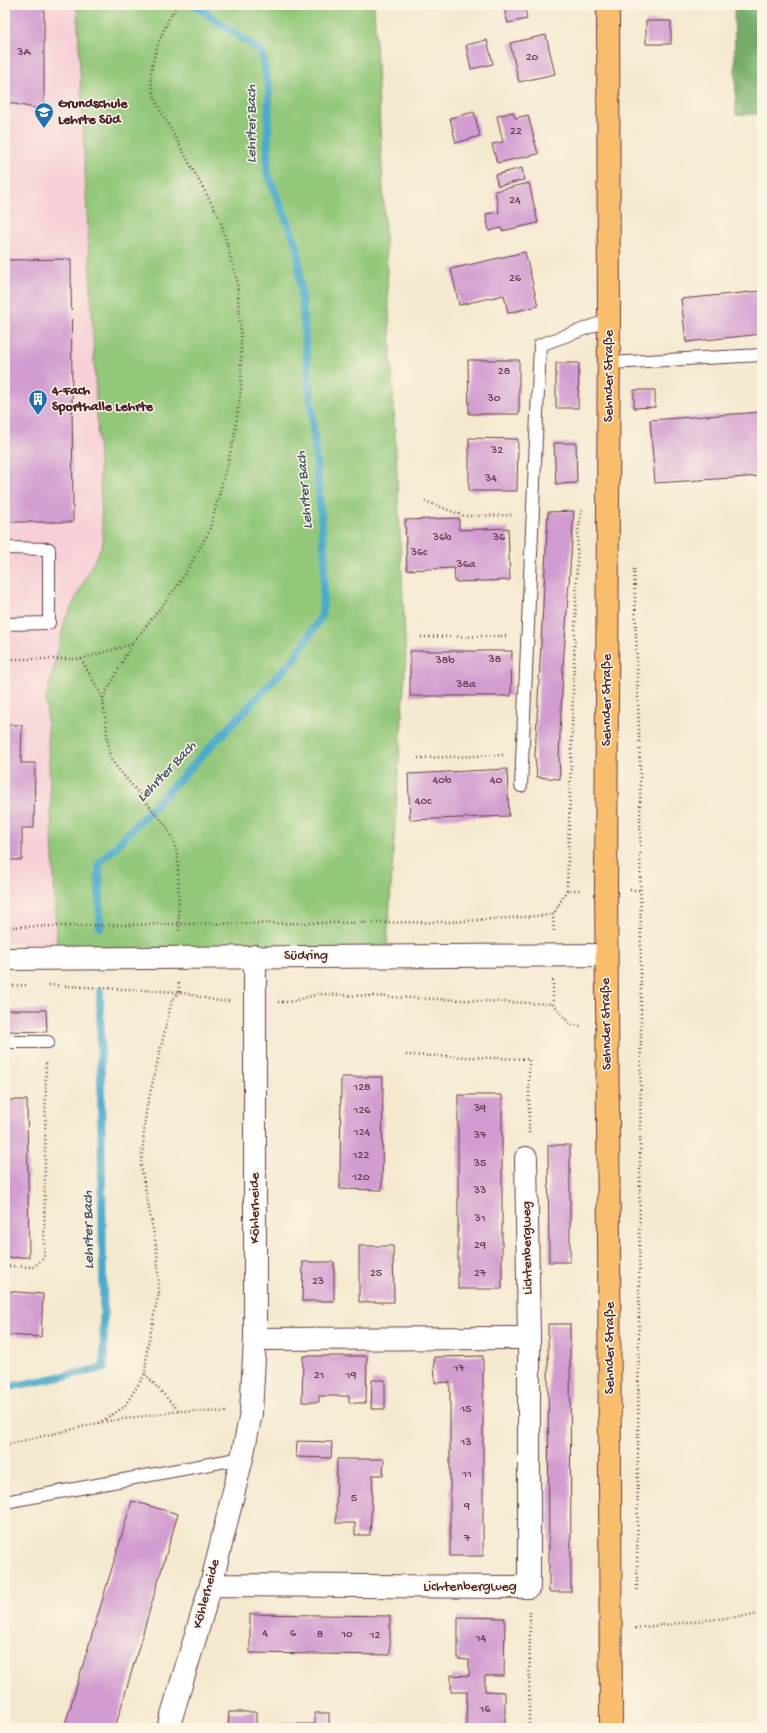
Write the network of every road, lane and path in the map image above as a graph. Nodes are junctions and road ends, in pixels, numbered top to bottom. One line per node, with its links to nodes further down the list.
1 (177, 5): 14 (path)
2 (608, 5): 3 (main road, Sehnder Straße)
3 (609, 320): 5 (main road, Sehnder Straße); 8 (lane, Sehnder Straße)
4 (762, 355): 5 (lane)
5 (609, 363): 25 (main road, Sehnder Straße)
6 (425, 502): 8 (path)
7 (583, 503): 21 (path)
8 (533, 514): 12 (lane, Sehnder Straße)
9 (5, 548): 11 (lane)
10 (634, 559): 45 (path)
11 (5, 624)
12 (527, 636): 13 (path); 18 (lane, Sehnder Straße)
13 (421, 637)
14 (132, 644): 16 (path); 17 (path)
15 (5, 659): 16 (path)
16 (81, 659): 17 (path)
17 (103, 698): 23 (path)
18 (522, 754): 19 (path); 20 (lane, Sehnder Straße)
19 (418, 758)
20 (521, 786)
21 (566, 890)
22 (553, 915): 23 (path)
23 (179, 924): 24 (path); 27 (path)
24 (5, 928)
25 (606, 955): 26 (street, Südring); 49 (main road, Sehnder Straße)
26 (255, 956): 27 (street, Südring); 35 (street, Köhlerheide)
27 (180, 957): 28 (street, Südring); 36 (path)
28 (5, 959)
29 (5, 1042): 30 (lane)
30 (48, 1042): 33 (path)
31 (406, 1055): 32 (path)
32 (526, 1158): 34 (street, Lichtenbergweg)
33 (5, 1266)
34 (530, 1338): 35 (street); 44 (street, Lichtenbergweg)
35 (255, 1339): 38 (street, Köhlerheide)
36 (145, 1374): 37 (path); 39 (path)
37 (179, 1411): 38 (path); 39 (path)
38 (251, 1413): 41 (street, Köhlerheide)
39 (99, 1423): 40 (path)
40 (5, 1445)
41 (242, 1458): 42 (lane); 43 (street, Köhlerheide)
42 (5, 1502)
43 (211, 1585): 44 (street, Lichtenbergweg); 51 (street, Köhlerheide)
44 (529, 1587): 52 (path)
45 (637, 1596)
46 (762, 1614): 48 (path)
47 (637, 1620): 48 (path)
48 (637, 1628): 49 (path); 50 (path)
49 (610, 1629): 53 (main road, Sehnder Straße)
50 (637, 1635)
51 (168, 1728)
52 (529, 1728)
53 (611, 1728)

